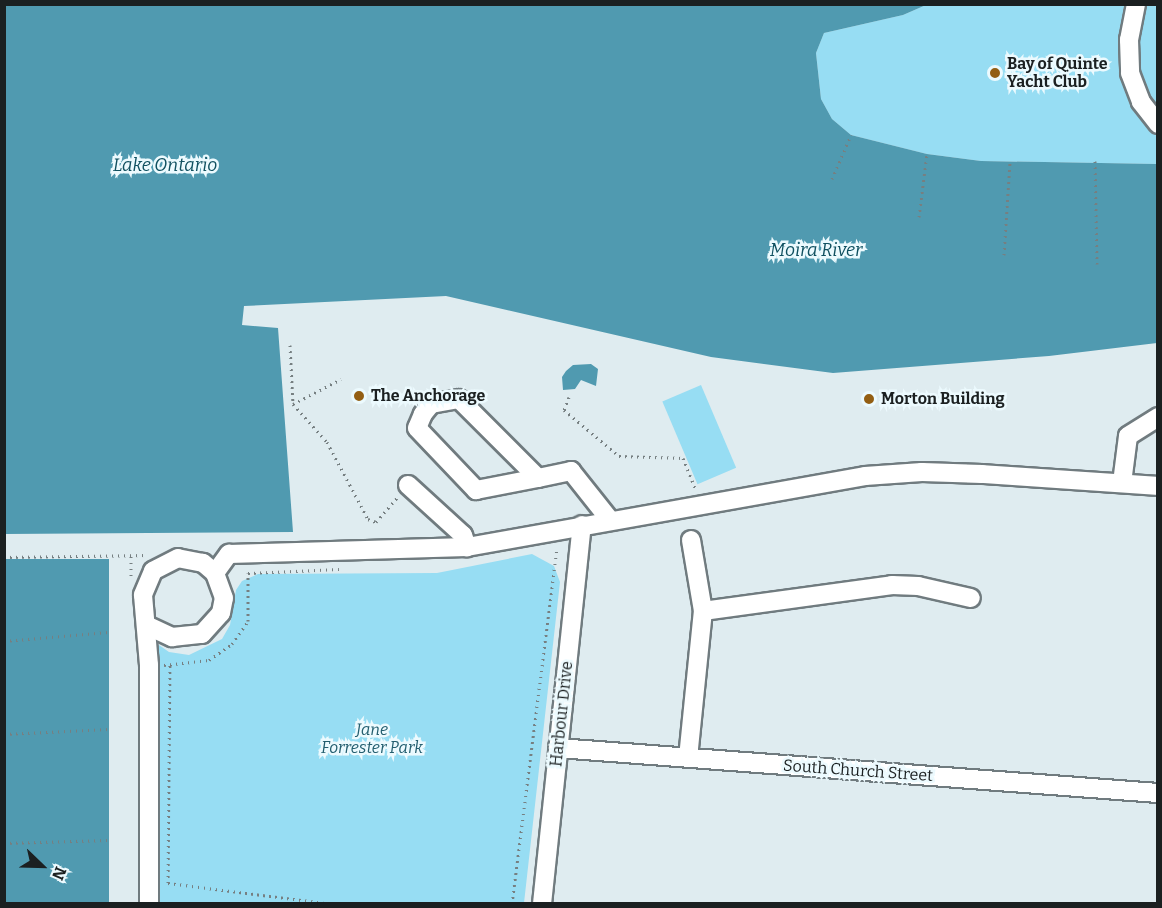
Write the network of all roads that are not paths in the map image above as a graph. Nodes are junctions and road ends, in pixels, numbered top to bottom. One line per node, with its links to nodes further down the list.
1 (1136, 4): 2 (street)
2 (1158, 123)
3 (1158, 417): 5 (street)
4 (538, 478): 4 (street); 8 (street)
5 (1122, 483): 7 (street); 8 (street)
6 (408, 485): 11 (street)
7 (1158, 486)
8 (610, 520): 9 (street)
9 (582, 525): 11 (street); 16 (street, Harbour Drive)
10 (691, 540): 14 (street)
11 (467, 547): 12 (street)
12 (215, 573): 15 (street); 15 (street)
13 (971, 598): 14 (street)
14 (703, 611): 17 (street)
15 (146, 625): 19 (street)
16 (558, 748): 17 (street, South Church Street); 20 (street, Harbour Drive)
17 (688, 758): 18 (street, South Church Street)
18 (1158, 793)
19 (149, 903)
20 (542, 903)

